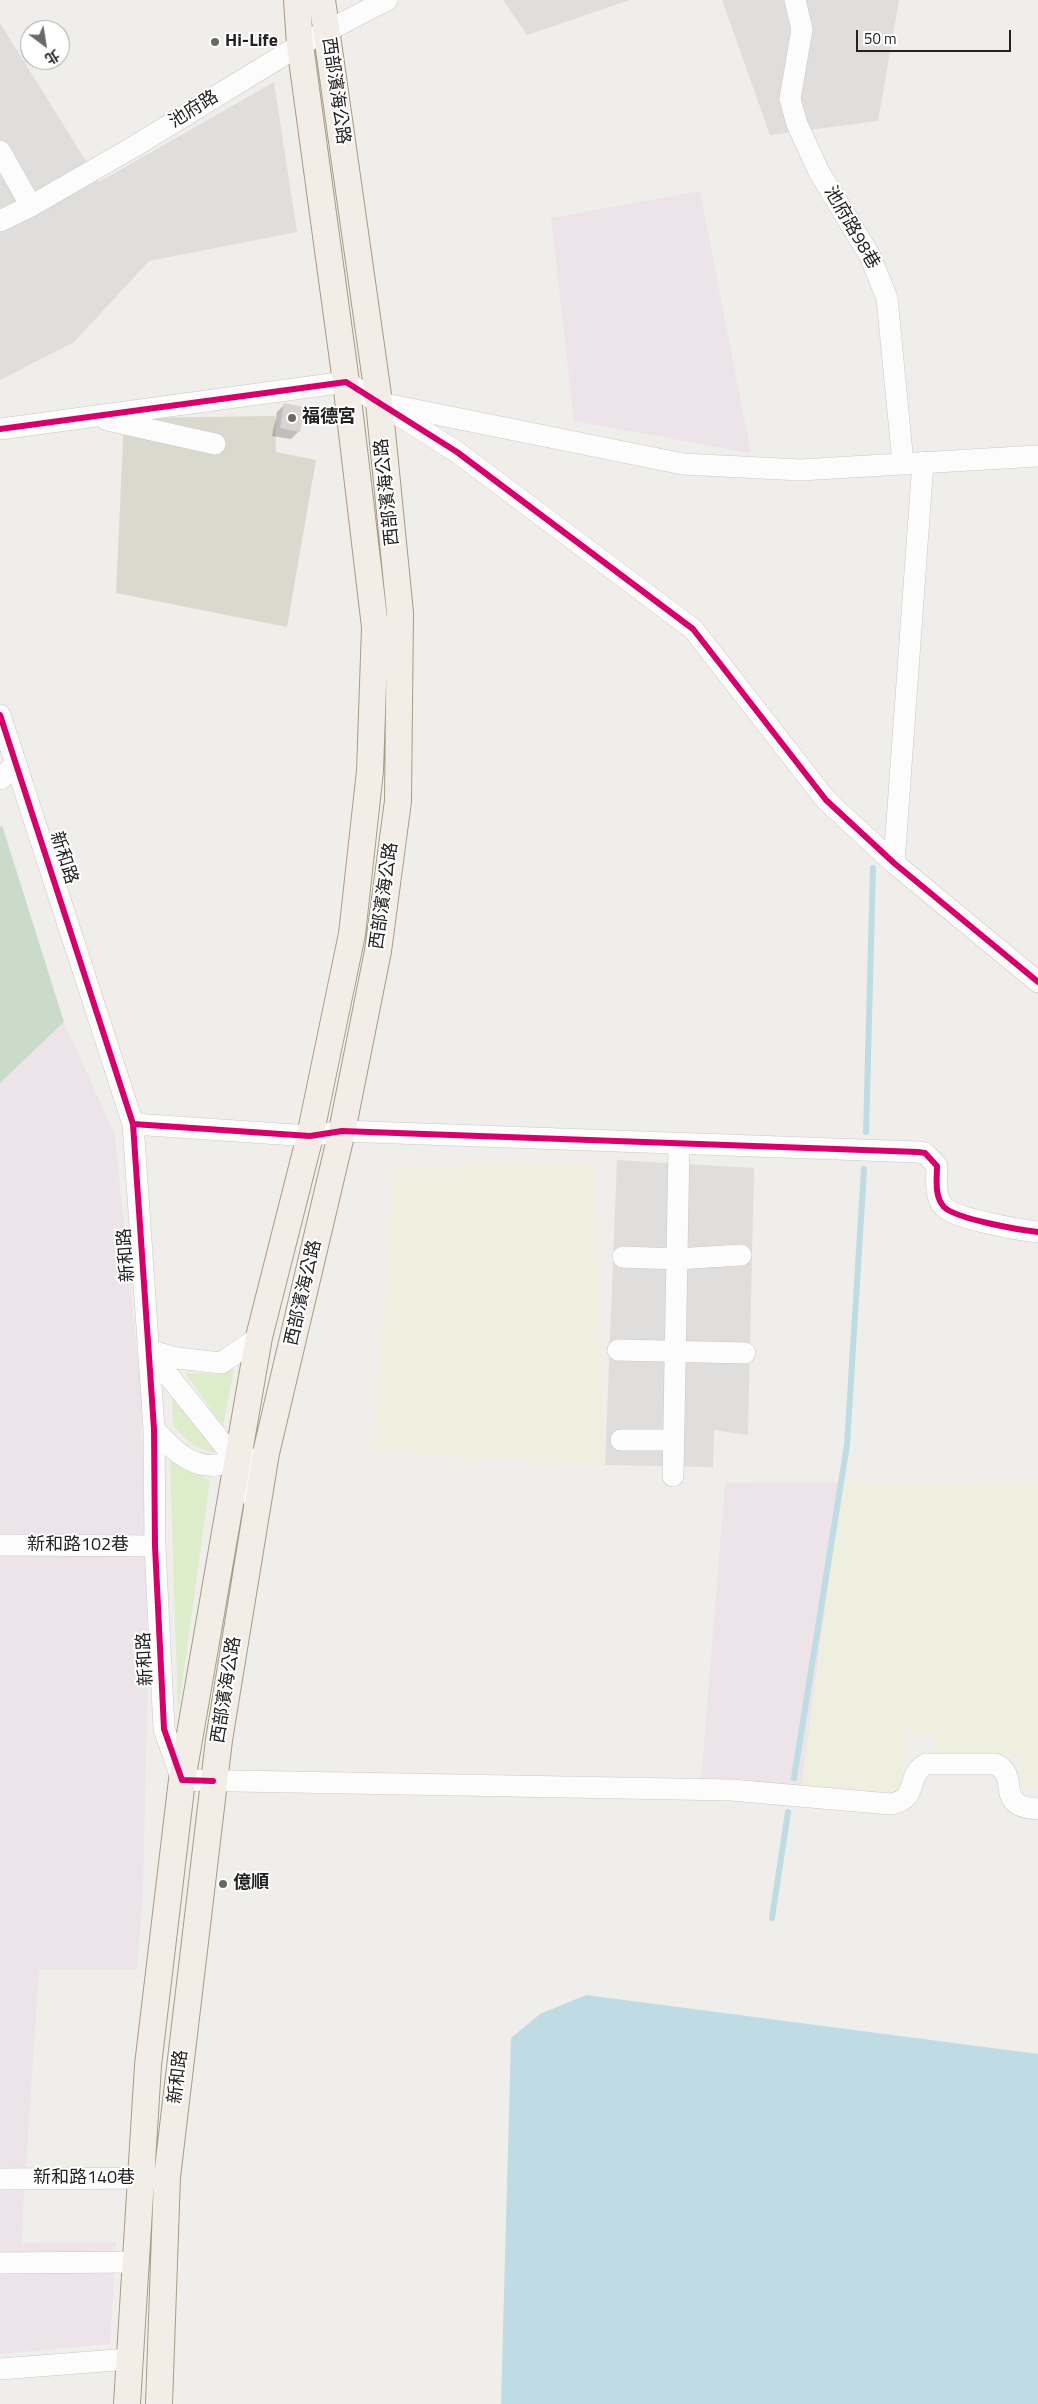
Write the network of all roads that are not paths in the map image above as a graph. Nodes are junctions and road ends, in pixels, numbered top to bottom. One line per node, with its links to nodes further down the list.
1 (297, 0): 6 (main road, 西部濱海公路)
2 (322, 0): 5 (main road, 西部濱海公路)
3 (388, 0): 5 (street, 池府路)
4 (795, 0): 16 (street, 池府路98巷)
5 (327, 33): 6 (street, 池府路); 11 (main road, 西部濱海公路)
6 (300, 45): 8 (street, 池府路); 10 (main road, 西部濱海公路)
7 (0, 151): 8 (street)
8 (32, 206): 9 (street, 池府路)
9 (0, 221)
10 (346, 382): 11 (street); 12 (street); 24 (main road, 西部濱海公路)
11 (379, 402): 16 (street); 20 (street); 23 (main road, 西部濱海公路)
12 (92, 416): 13 (street); 14 (street)
13 (0, 429)
14 (215, 444)
15 (1038, 456): 16 (street)
16 (913, 463): 20 (street, 池府路98巷)
17 (0, 715): 18 (street, 新和路)
18 (16, 763): 19 (street); 22 (street, 新和路)
19 (0, 779)
20 (894, 862): 21 (street)
21 (1038, 982)
22 (134, 1124): 24 (street); 31 (street, 新和路)
23 (342, 1130): 24 (street); 25 (street); 38 (main road, 西部濱海公路)
24 (310, 1136): 30 (main road, 西部濱海公路)
25 (680, 1144): 26 (street); 29 (street)
26 (1038, 1232)
27 (741, 1255): 29 (street)
28 (623, 1257): 29 (street)
29 (677, 1259): 33 (street)
30 (259, 1337): 31 (street); 39 (main road, 西部濱海公路)
31 (148, 1350): 35 (street, 新和路); 39 (street)
32 (618, 1350): 33 (street)
33 (676, 1353): 34 (street); 37 (street)
34 (745, 1353)
35 (154, 1429): 39 (street); 43 (street, 新和路)
36 (621, 1440): 37 (street)
37 (673, 1440): 40 (street)
38 (266, 1453): 39 (street); 41 (main road, 西部濱海公路)
39 (236, 1460): 41 (street); 44 (main road, 西部濱海公路)
40 (673, 1476)
41 (257, 1507): 45 (main road, 西部濱海公路)
42 (0, 1545): 43 (street, 新和路102巷)
43 (155, 1546): 44 (street, 新和路)
44 (182, 1780): 45 (street); 48 (main road, 新和路)
45 (213, 1781): 46 (street); 47 (main road, 新和路)
46 (1038, 1808)
47 (167, 2177): 48 (street, 新和路140巷); 55 (main road, 新和路)
48 (140, 2178): 49 (street, 新和路140巷); 50 (main road, 新和路)
49 (0, 2179)
50 (134, 2262): 51 (street); 52 (main road, 新和路)
51 (0, 2263)
52 (129, 2359): 53 (street); 54 (main road, 新和路)
53 (0, 2369)
54 (127, 2404)
55 (159, 2404)

